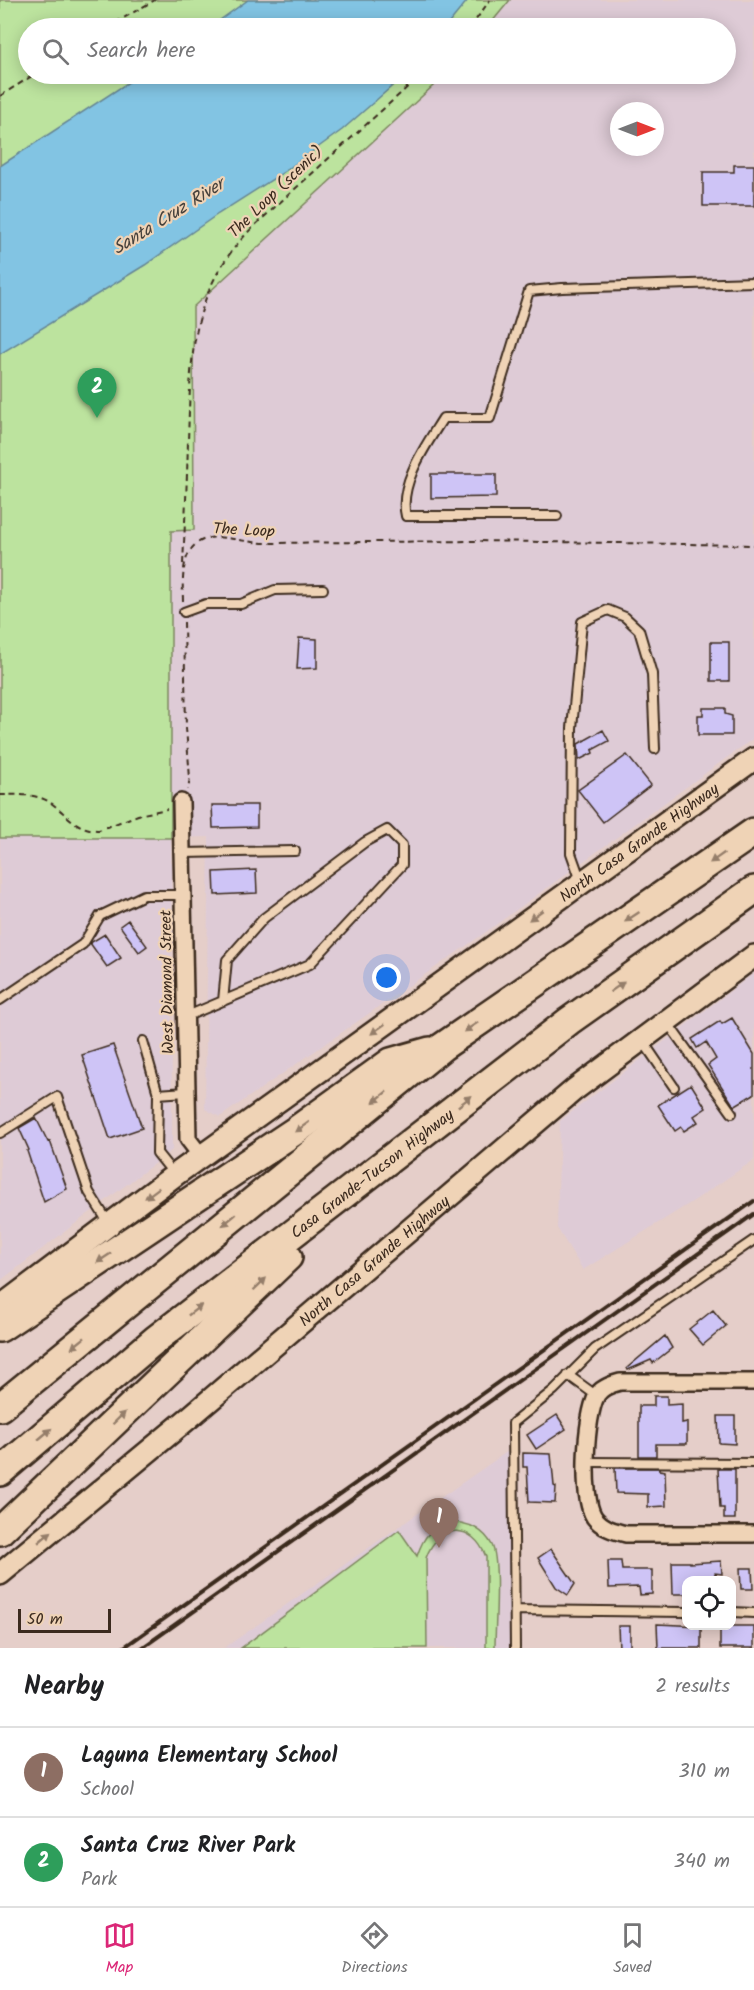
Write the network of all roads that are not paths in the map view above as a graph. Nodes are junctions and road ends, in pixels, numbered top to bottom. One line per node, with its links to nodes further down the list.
1 (754, 282): 2 (lane)
2 (557, 516)
3 (323, 589): 4 (lane)
4 (184, 612)
5 (655, 748): 11 (lane)
6 (754, 759): 11 (main road, North Casa Grande Highway)
7 (181, 802): 10 (street, West Diamond Street)
8 (754, 832): 21 (highway, one-way to 21)
9 (295, 851): 10 (lane)
10 (183, 853): 13 (street, West Diamond Street)
11 (582, 882): 27 (main road, North Casa Grande Highway, one-way to 27)
12 (754, 890): 29 (highway, Casa Grande-Tucson Highway, one-way to 12)
13 (183, 895): 15 (lane); 17 (street, West Diamond Street)
14 (754, 956): 18 (main road, North Casa Grande Highway)
15 (0, 1000)
16 (223, 1001): 16 (lane); 17 (lane)
17 (185, 1017): 23 (street, West Diamond Street)
18 (666, 1021): 19 (main road, North Casa Grande Highway); 25 (lane)
19 (642, 1039): 22 (lane); 43 (main road, North Casa Grande Highway, one-way to 19)
20 (143, 1041): 24 (lane)
21 (442, 1047): 33 (highway, one-way to 33); 37 (highway, one-way to 37)
22 (674, 1087)
23 (186, 1092): 24 (lane); 27 (street, West Diamond Street)
24 (158, 1094): 28 (lane)
25 (732, 1113)
26 (0, 1133): 30 (lane)
27 (201, 1156): 28 (main road, North Casa Grande Highway)
28 (175, 1175): 30 (main road, North Casa Grande Highway, one-way to 30)
29 (369, 1175): 40 (highway, Casa Grande-Tucson Highway, one-way to 29); 41 (highway, one-way to 29)
30 (110, 1224): 32 (main road, North Casa Grande Highway)
31 (754, 1240): 34 (lane)
32 (0, 1307)
33 (0, 1328)
34 (568, 1375): 36 (lane); 44 (lane)
35 (754, 1382): 36 (street)
36 (597, 1396): 38 (street)
37 (0, 1407)
38 (587, 1462): 39 (lane); 42 (street)
39 (754, 1463)
40 (0, 1472)
41 (0, 1531)
42 (754, 1534)
43 (0, 1574)
44 (514, 1610): 45 (lane); 48 (lane)
45 (682, 1612)
46 (736, 1612): 47 (lane)
47 (754, 1613)
48 (515, 1648)

